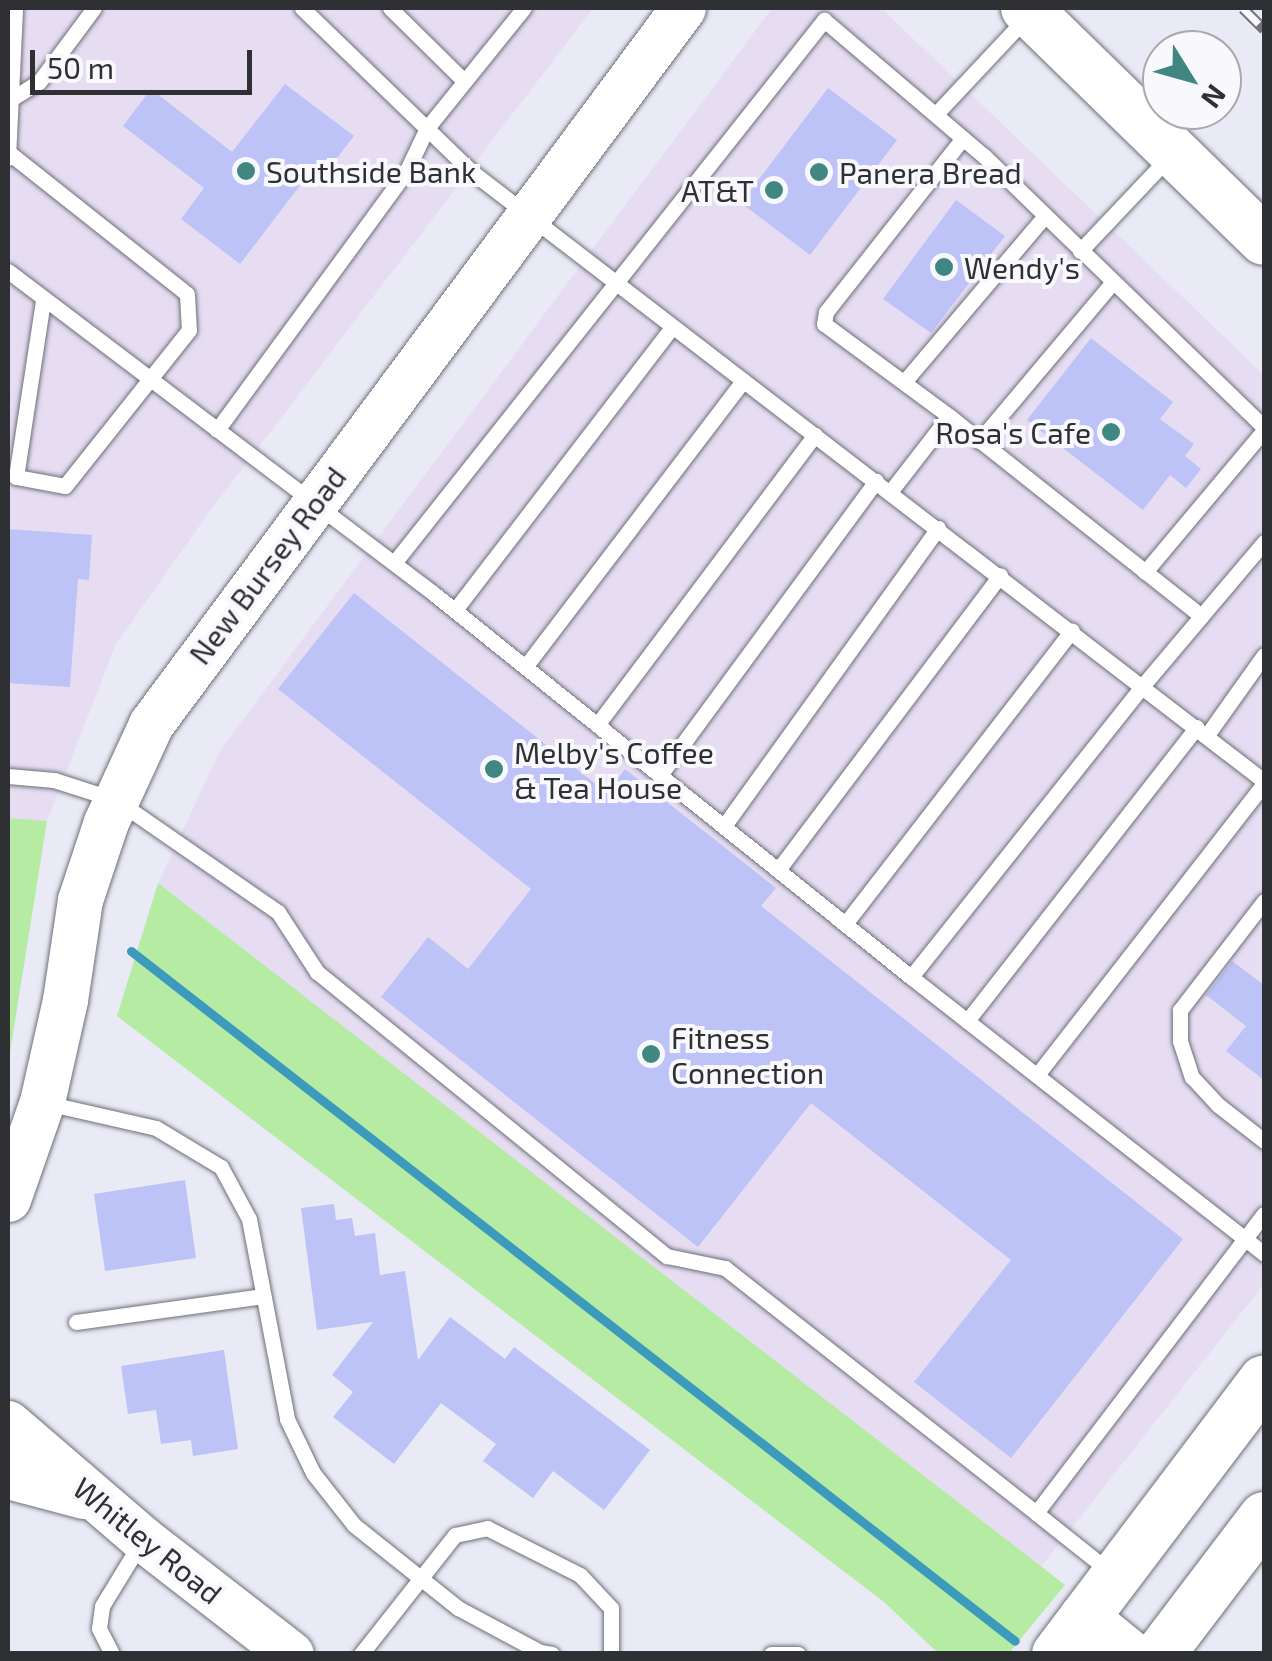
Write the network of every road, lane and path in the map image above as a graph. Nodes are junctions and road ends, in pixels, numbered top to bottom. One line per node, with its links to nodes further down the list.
1 (94, 8): 9 (lane)
2 (302, 8): 11 (lane)
3 (390, 8): 8 (lane)
4 (524, 8): 8 (lane)
5 (683, 8): 16 (street, New Bursey Road)
6 (1028, 10): 10 (lane); 14 (main road)
7 (12, 14): 9 (lane)
8 (464, 82): 11 (lane)
9 (9, 101): 13 (lane)
10 (936, 114): 12 (lane); 21 (lane)
11 (427, 128): 16 (lane); 30 (lane)
12 (964, 138): 17 (lane); 27 (lane)
13 (8, 152): 15 (lane); 25 (lane)
14 (1174, 152): 18 (main road); 19 (lane)
15 (8, 162)
16 (527, 216): 21 (lane); 36 (street, New Bursey Road)
17 (1044, 216): 19 (lane); 27 (lane)
18 (1264, 240)
19 (1080, 251): 22 (lane)
20 (8, 270): 23 (lane)
21 (613, 282): 24 (lane); 39 (lane)
22 (1113, 282): 29 (lane); 32 (lane)
23 (43, 300): 25 (lane); 33 (lane)
24 (672, 327): 26 (lane); 42 (lane)
25 (150, 380): 30 (lane); 33 (lane)
26 (744, 381): 31 (lane); 46 (lane)
27 (904, 382): 28 (lane)
28 (949, 416): 32 (lane); 35 (lane)
29 (1264, 428): 40 (lane)
30 (217, 430): 36 (lane)
31 (814, 435): 34 (lane); 48 (lane)
32 (979, 441): 40 (lane)
33 (12, 477)
34 (876, 482): 35 (lane); 50 (lane)
35 (890, 492): 37 (lane)
36 (314, 502): 39 (lane); 53 (street, New Bursey Road)
37 (938, 528): 41 (lane); 54 (lane)
38 (1264, 542): 43 (lane)
39 (394, 564): 42 (lane)
40 (1145, 572): 43 (lane)
41 (1000, 575): 44 (lane); 55 (lane)
42 (454, 610): 46 (lane)
43 (1202, 616): 47 (lane)
44 (1072, 630): 47 (lane); 57 (lane)
45 (1264, 655): 49 (lane)
46 (525, 667): 48 (lane)
47 (1144, 684): 49 (lane); 58 (lane)
48 (598, 725): 50 (lane)
49 (1202, 731): 52 (lane); 59 (lane)
50 (660, 775): 54 (lane)
51 (8, 776): 53 (lane)
52 (1264, 782): 60 (lane)
53 (116, 800): 61 (street, New Bursey Road); 73 (lane)
54 (724, 826): 55 (lane)
55 (778, 870): 57 (lane)
56 (1264, 901): 62 (lane)
57 (845, 924): 58 (lane)
58 (910, 976): 59 (lane)
59 (968, 1021): 60 (lane)
60 (1037, 1075): 65 (lane)
61 (42, 1102): 63 (street, New Bursey Road); 67 (lane)
62 (1264, 1141)
63 (8, 1199)
64 (1264, 1214): 65 (lane)
65 (1245, 1239): 66 (lane); 73 (lane)
66 (1264, 1254)
67 (263, 1296): 68 (lane); 77 (lane)
68 (76, 1322)
69 (1264, 1380): 76 (main road)
70 (8, 1423): 72 (street, Whitley Road)
71 (8, 1476): 72 (street)
72 (102, 1504): 75 (street, Whitley Road)
73 (1036, 1513): 76 (lane)
74 (1264, 1517): 87 (main road)
75 (143, 1538): 79 (lane); 80 (street, Whitley Road)
76 (1116, 1576): 78 (main road)
77 (420, 1578): 81 (lane); 82 (lane); 83 (lane)
78 (1070, 1636): 86 (main road)
79 (112, 1654)
80 (291, 1654)
81 (360, 1654)
82 (552, 1654)
83 (611, 1654)
84 (771, 1654): 85 (lane)
85 (798, 1654)
86 (1128, 1654)
87 (1160, 1654)

